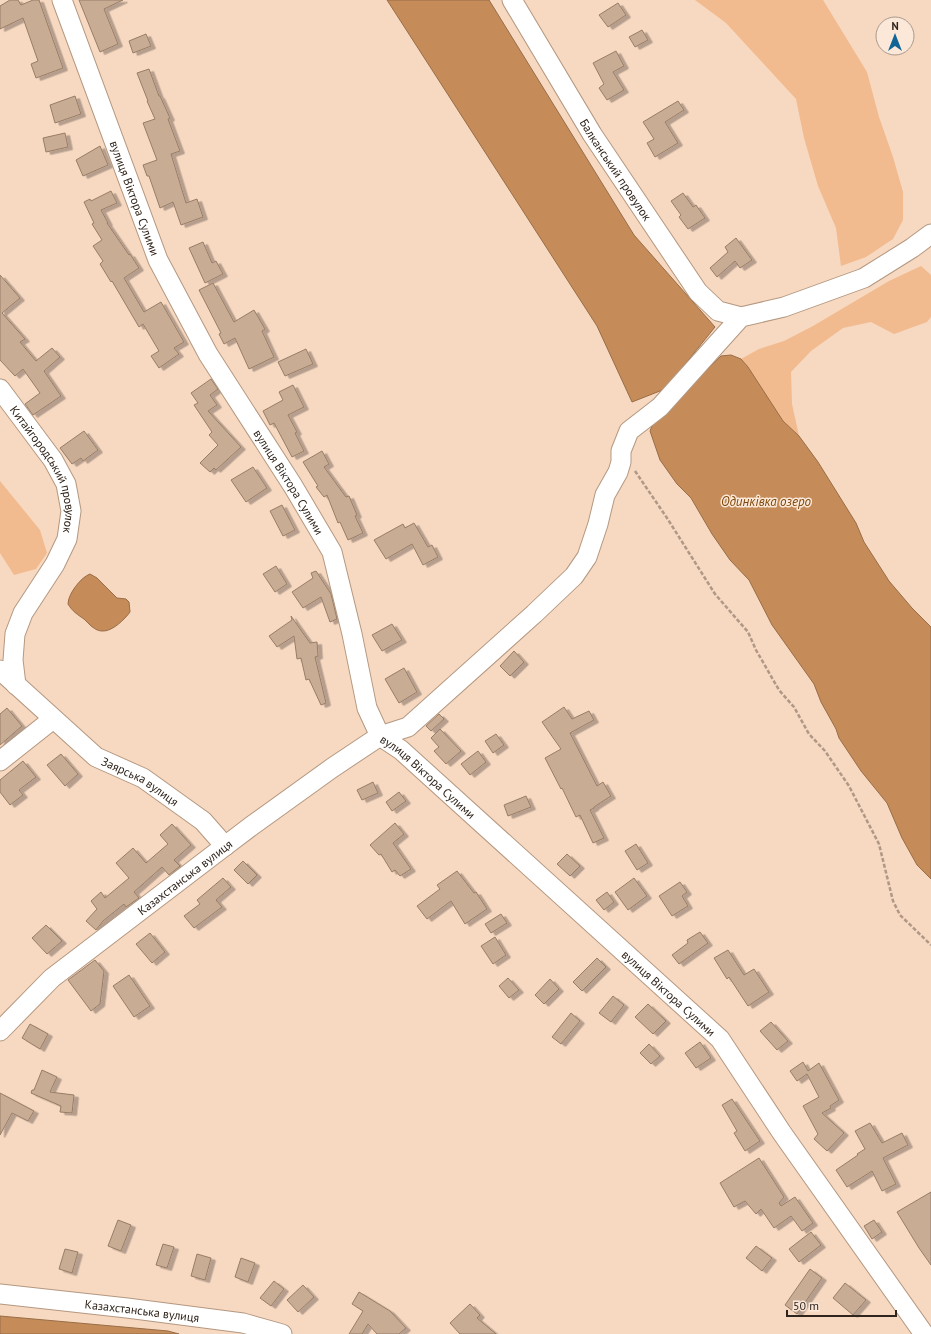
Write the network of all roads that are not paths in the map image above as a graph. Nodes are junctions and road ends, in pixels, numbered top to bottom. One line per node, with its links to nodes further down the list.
1 (62, 0): 9 (street, вулиця Віктора Сулими)
2 (512, 0): 4 (street, Балканський провулок)
3 (931, 234): 4 (street)
4 (741, 317): 9 (street, Казахстанська вулиця)
5 (0, 389): 7 (street, Китайгородський провулок)
6 (0, 670): 7 (street, Заярська вулиця)
7 (16, 685): 8 (street, Заярська вулиця)
8 (53, 719): 10 (street); 11 (street, Заярська вулиця)
9 (380, 736): 11 (street, Казахстанська вулиця); 15 (street, вулиця Віктора Сулими)
10 (0, 761)
11 (226, 846): 12 (street, Казахстанська вулиця)
12 (0, 1031)
13 (0, 1294): 14 (street, Казахстанська вулиця)
14 (282, 1334)
15 (924, 1334)

